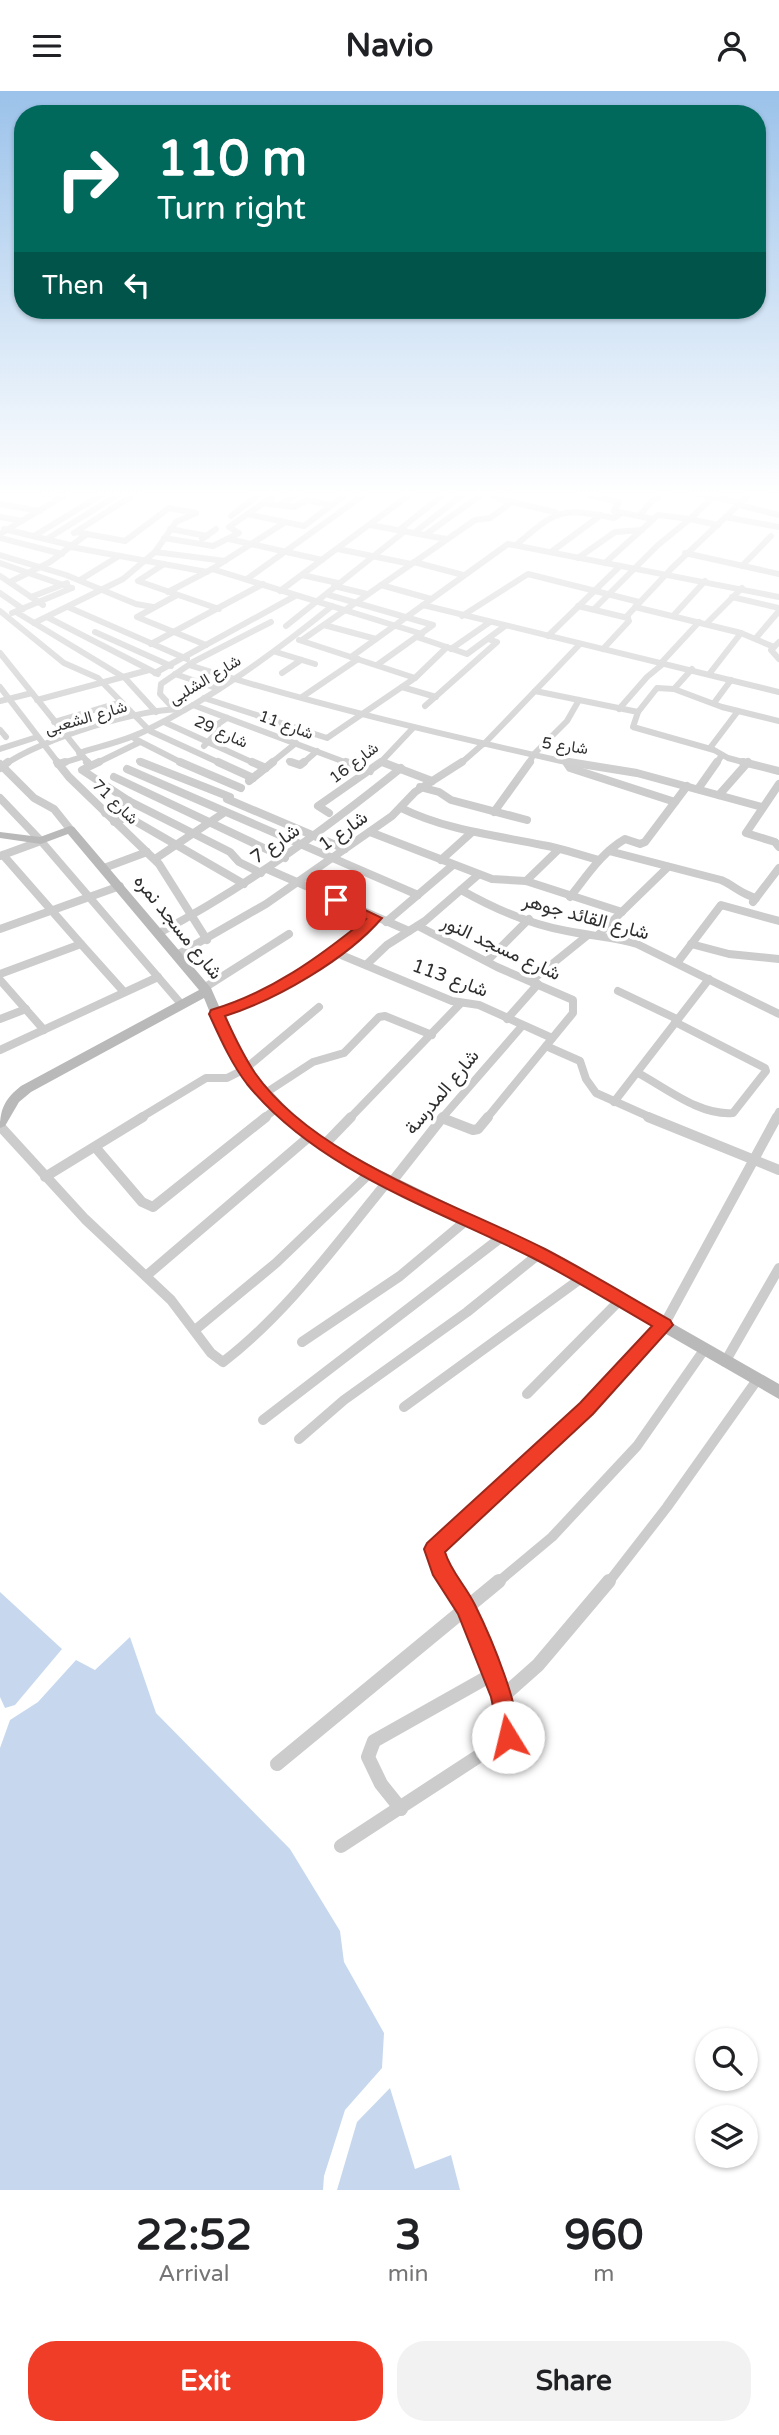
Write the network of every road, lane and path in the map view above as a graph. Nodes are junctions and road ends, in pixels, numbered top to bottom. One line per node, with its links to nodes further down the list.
1 (21, 590): 31 (street)
2 (49, 590): 31 (street)
3 (70, 590): 37 (street)
4 (103, 590): 42 (street)
5 (107, 590): 43 (street)
6 (163, 590): 23 (street)
7 (172, 590): 23 (street)
8 (254, 590): 44 (street)
9 (278, 590): 22 (street)
10 (335, 590): 28 (street)
11 (354, 590): 26 (street)
12 (373, 590): 26 (street)
13 (399, 590): 34 (street)
14 (443, 590): 34 (street)
15 (502, 590): 51 (street)
16 (585, 590): 24 (street)
17 (613, 590): 29 (street)
18 (651, 590): 40 (street)
19 (697, 590): 52 (street)
20 (740, 590): 32 (street)
21 (750, 590): 33 (street)
22 (281, 591): 30 (street)
23 (168, 592): 27 (street)
24 (593, 592): 29 (street); 39 (street)
25 (0, 593): 48 (street)
26 (367, 594): 36 (street)
27 (177, 595): 43 (street); 44 (street)
28 (329, 595): 35 (street); 36 (street)
29 (608, 595): 40 (street); 45 (street)
30 (295, 596): 35 (street); 55 (street)
31 (31, 597): 37 (street)
32 (732, 597): 47 (street); 60 (street)
33 (779, 597)
34 (431, 599): 38 (street)
35 (319, 602): 41 (street); 64 (street)
36 (356, 602): 46 (street); 54 (street)
37 (39, 603): 48 (street); 49 (street)
38 (423, 605): 51 (street); 54 (street)
39 (578, 605): 45 (street); 72 (street)
40 (637, 605): 52 (street); 56 (street)
41 (332, 606): 46 (street); 66 (street, شارع الشلبى)
42 (68, 607): 49 (street); 78 (street, شارع 5)
43 (153, 607): 69 (street)
44 (219, 609): 69 (street)
45 (594, 609): 56 (street)
46 (345, 610): 62 (street); 63 (street)
47 (779, 610): 73 (street)
48 (20, 611): 50 (street); 59 (street)
49 (56, 613): 53 (street)
50 (4, 615): 61 (street); 106 (street)
51 (462, 616): 58 (street)
52 (673, 616): 60 (street)
53 (47, 617): 59 (street); 97 (street)
54 (407, 617): 63 (street); 71 (street)
55 (257, 618): 57 (street); 79 (street)
56 (628, 618): 82 (street)
57 (271, 622): 64 (street); 92 (street)
58 (490, 622): 65 (street); 81 (street)
59 (34, 623): 101 (street)
60 (702, 623): 70 (street); 91 (street)
61 (0, 625)
62 (324, 625): 68 (street); 75 (street)
63 (395, 625): 71 (street); 75 (street)
64 (286, 626): 66 (street)
65 (505, 626): 72 (street); 76 (street)
66 (302, 630): 68 (street); 74 (street, شارع الشلبى)
67 (95, 632): 89 (street)
68 (313, 632): 74 (street)
69 (173, 633): 78 (street); 79 (street)
70 (741, 633): 73 (street); 100 (street)
71 (419, 636): 81 (street); 95 (street)
72 (548, 636): 77 (street)
73 (757, 638): 80 (street)
74 (299, 639): 84 (street, شارع الشلبى); 87 (street)
75 (376, 639): 87 (street)
76 (488, 639): 81 (street); 115 (street)
77 (580, 643): 82 (street); 111 (street, شارع 1)
78 (151, 644): 83 (street, شارع 5)
79 (206, 645): 86 (street)
80 (776, 645): 88 (street)
81 (449, 648): 102 (street)
82 (603, 649): 91 (street)
83 (170, 652): 86 (street, شارع 5); 89 (street)
84 (276, 652): 90 (street); 104 (street, شارع الشلبى)
85 (0, 653): 113 (street)
86 (183, 658): 92 (street, شارع 5); 94 (street)
87 (354, 658): 95 (street); 114 (street)
88 (779, 659)
89 (156, 660): 94 (street); 97 (street)
90 (302, 660): 93 (street); 99 (street)
91 (663, 663): 96 (street); 124 (street)
92 (191, 664): 98 (street); 104 (street, شارع 5)
93 (315, 664)
94 (168, 665): 97 (street); 98 (street)
95 (377, 665): 102 (street)
96 (692, 669): 100 (street); 110 (street)
97 (149, 670): 101 (street); 103 (street)
98 (178, 672): 103 (street); 109 (street)
99 (282, 673)
100 (710, 673): 105 (street)
101 (125, 678): 106 (street); 127 (street)
102 (415, 678): 108 (street)
103 (167, 679): 123 (street)
104 (233, 680): 109 (street, شارع الشلبى); 114 (street, شارع 5)
105 (731, 680): 112 (street); 120 (street)
106 (104, 683): 113 (street); 119 (street)
107 (0, 687): 117 (street, شارع 71)
108 (401, 687): 115 (street); 129 (street)
109 (219, 689): 116 (street, شارع الشلبى)
110 (674, 689): 120 (street); 128 (street)
111 (535, 691): 118 (street); 146 (street, شارع 1)
112 (779, 692)
113 (34, 697): 117 (street); 133 (street)
114 (302, 697): 129 (street, شارع 5)
115 (436, 697): 122 (street)
116 (204, 698): 121 (street, شارع الشلبى); 129 (street)
117 (4, 700): 139 (street, شارع 71)
118 (579, 701): 124 (street); 154 (street)
119 (121, 702): 130 (street); 133 (street)
120 (714, 703): 126 (street)
121 (193, 705): 125 (street, شارع الشلبى); 131 (street, شارع 11)
122 (425, 706)
123 (173, 708): 125 (street, شارع الشعبى); 127 (street, شارع الشعبى)
124 (620, 709): 128 (street)
125 (184, 710): 134 (street, شارع الشلبى)
126 (738, 711): 132 (street); 148 (street)
127 (156, 712): 130 (street, شارع الشعبى)
128 (638, 712): 148 (street)
129 (364, 715): 135 (street, شارع 5)
130 (136, 717): 137 (street); 140 (street, شارع الشعبى)
131 (227, 718): 144 (street); 145 (street, شارع 11)
132 (779, 721)
133 (54, 722): 140 (street)
134 (164, 722): 137 (street, شارع الشلبى); 144 (street, شارع 29)
135 (413, 728): 146 (street, شارع 5); 158 (street, شارع 16)
136 (0, 730): 138 (street)
137 (148, 730): 141 (street, شارع الشلبى); 142 (street)
138 (6, 737)
139 (37, 737): 147 (street, شارع 71); 149 (street)
140 (66, 737): 147 (street, شارع الشعبى); 153 (street)
141 (132, 737): 143 (street); 153 (street, شارع الشلبى)
142 (171, 741): 150 (street); 151 (street)
143 (139, 742): 150 (street); 162 (street)
144 (209, 742): 151 (street); 164 (street, شارع 29)
145 (296, 743): 152 (street, شارع 11); 164 (street)
146 (483, 744): 154 (street, شارع 5); 171 (street, شارع 1)
147 (43, 745): 161 (street, شارع 71); 163 (street, شارع الشعبى)
148 (710, 748): 155 (street)
149 (0, 749)
150 (155, 751): 156 (street); 176 (street)
151 (194, 751): 170 (street)
152 (317, 751): 157 (street); 167 (street, شارع 11)
153 (80, 755): 161 (street, شارع الشلبى); 162 (street)
154 (533, 755): 159 (street, شارع 5); 187 (street)
155 (722, 755): 160 (street); 177 (street)
156 (139, 761): 166 (street); 181 (street)
157 (289, 761)
158 (382, 762): 165 (street); 167 (street, شارع 16)
159 (566, 762): 174 (street, شارع 5); 183 (street)
160 (748, 762): 168 (street); 179 (street)
161 (58, 764): 188 (street, شارع 71)
162 (89, 764): 173 (street)
163 (1, 766): 193 (street, شارع مسجد نمره)
164 (266, 768): 170 (street)
165 (401, 768): 171 (street); 198 (street, شارع 7)
166 (127, 769): 169 (street); 186 (street)
167 (370, 771): 189 (street, شارع 16)
168 (779, 771)
169 (114, 777): 173 (street); 192 (street)
170 (253, 778): 176 (street)
171 (432, 781): 175 (street, شارع 1)
172 (779, 784): 178 (street)
173 (102, 785): 182 (street)
174 (687, 786): 177 (street, شارع 5); 183 (street)
175 (420, 787): 185 (street, شارع 1); 187 (street)
176 (241, 788): 181 (street)
177 (698, 789): 179 (street, شارع 5)
178 (775, 794): 184 (street)
179 (719, 795): 184 (street, شارع 5)
180 (0, 798): 199 (street)
181 (229, 798): 186 (street); 198 (street)
182 (129, 801): 188 (street); 196 (street)
183 (675, 802): 205 (street)
184 (762, 807): 202 (street)
185 (401, 808): 194 (street, شارع 1); 195 (street)
186 (221, 810): 192 (street); 200 (street)
187 (494, 812): 190 (street)
188 (105, 813): 191 (street, شارع 71)
189 (329, 813)
190 (527, 820)
191 (114, 822): 201 (street); 206 (street, شارع 71)
192 (209, 823): 196 (street); 208 (street)
193 (70, 829): 199 (street); 216 (street, شارع مسجد نمره)
194 (370, 832): 203 (street, شارع 1); 211 (street)
195 (471, 833): 204 (street); 211 (street)
196 (193, 834): 201 (street); 218 (street)
197 (0, 835): 199 (street)
198 (314, 836): 200 (street, شارع 7); 203 (street)
199 (41, 841): 207 (street); 226 (street)
200 (303, 844): 208 (street, شارع 7); 209 (street)
201 (176, 846): 210 (street); 222 (street)
202 (779, 846)
203 (345, 849): 209 (street, شارع 1)
204 (558, 850): 212 (street); 220 (street)
205 (609, 851): 212 (street); 215 (street)
206 (147, 852): 210 (street, شارع 71); 216 (street)
207 (1, 855): 229 (street)
208 (285, 857): 218 (street, شارع 7)
209 (333, 857): 221 (street, شارع 1); 225 (street)
210 (155, 859): 232 (street, شارع 71)
211 (440, 860): 214 (street)
212 (599, 860): 227 (street)
213 (261, 861): 218 (street)
214 (453, 865): 219 (street); 225 (street)
215 (668, 867): 228 (street); 230 (street)
216 (104, 868): 223 (street, شارع مسجد نمره)
217 (779, 868): 228 (street)
218 (267, 869): 221 (street, شارع مسجد النور); 222 (street, شارع 7)
219 (478, 875): 220 (street); 224 (street)
220 (526, 881): 227 (street)
221 (297, 883): 233 (street, شارع مسجد النور); 242 (street, شارع 1)
222 (244, 884): 232 (street, شارع 7)
223 (120, 886): 226 (street); 239 (street, شارع مسجد نمره)
224 (460, 890): 234 (street, شارع القائد جوهر); 238 (street)
225 (418, 895): 236 (street)
226 (88, 897): 229 (street); 252 (street)
227 (570, 897): 230 (street)
228 (757, 898): 231 (street)
229 (51, 911): 237 (street); 243 (street)
230 (622, 912): 241 (street)
231 (747, 912): 235 (street); 244 (street)
232 (192, 916): 239 (street, شارع 7); 242 (street, شارع 71)
233 (375, 918): 236 (street, شارع مسجد النور); 245 (street)
234 (529, 919): 241 (street, شارع القائد جوهر); 248 (street)
235 (779, 921)
236 (386, 922): 238 (street, شارع مسجد النور)
237 (0, 929)
238 (413, 929): 248 (street, شارع مسجد النور); 250 (street)
239 (159, 933): 246 (street, شارع مسجد نمره)
240 (289, 934): 256 (street)
241 (593, 935): 249 (street, شارع القائد جوهر); 255 (street)
242 (207, 940): 246 (street, شارع 1)
243 (81, 944): 251 (street); 258 (street)
244 (691, 944): 247 (street); 249 (street)
245 (334, 952): 250 (street, شارع 113); 263 (street)
246 (177, 955): 256 (street, شارع مسجد نمره)
247 (779, 959)
248 (487, 961): 255 (street, شارع مسجد النور)
249 (677, 963): 253 (street, شارع القائد جوهر)
250 (366, 964): 259 (street, شارع 113)
251 (0, 974)
252 (158, 977): 258 (street); 260 (street)
253 (709, 979): 264 (street, شارع القائد جوهر); 267 (street)
254 (0, 980): 262 (street)
255 (534, 982): 266 (street); 271 (street, شارع مسجد النور)
256 (206, 990): 260 (street); 263 (street, شارع مسجد نمره)
257 (618, 991): 267 (street)
258 (124, 992): 269 (street)
259 (461, 1003): 266 (street, شارع 113); 270 (street)
260 (182, 1005): 280 (street)
261 (319, 1007): 273 (street)
262 (26, 1009): 265 (street); 269 (street)
263 (217, 1014): 273 (street, شارع مسجد نمره)
264 (779, 1014)
265 (0, 1019)
266 (507, 1019): 268 (street, شارع 113)
267 (676, 1021): 274 (street); 274 (street)
268 (522, 1026): 271 (street, شارع 113); 279 (street, شارع المدرسة)
269 (44, 1030): 272 (street)
270 (432, 1035): 275 (street); 282 (street)
271 (549, 1042): 276 (street, شارع 113); 279 (street)
272 (0, 1050)
273 (245, 1069): 275 (street, شارع مسجد نمره); 283 (street)
274 (638, 1073): 276 (street)
275 (264, 1094): 277 (street, شارع مسجد نمره)
276 (614, 1102): 284 (street, شارع 113)
277 (277, 1108): 281 (street, شارع مسجد نمره); 283 (street)
278 (779, 1112): 284 (street)
279 (442, 1118): 288 (street, شارع المدرسة)
280 (0, 1124): 287 (street)
281 (310, 1136): 282 (street, شارع مسجد نمره); 293 (street)
282 (324, 1145): 286 (street, شارع مسجد نمره)
283 (96, 1148): 287 (street)
284 (752, 1157): 285 (street, شارع 113); 296 (street)
285 (779, 1170)
286 (370, 1172): 288 (street, شارع مسجد نمره); 297 (street)
287 (45, 1177): 293 (street)
288 (389, 1182): 289 (street, شارع مسجد نمره); 297 (street, شارع المدرسة)
289 (468, 1219): 290 (street, شارع مسجد نمره); 298 (street)
290 (503, 1236): 291 (street, شارع مسجد نمره); 305 (street)
291 (539, 1254): 294 (street, شارع مسجد نمره); 306 (street)
292 (779, 1268): 300 (street)
293 (146, 1276): 297 (street)
294 (583, 1277): 295 (street, شارع مسجد نمره); 304 (street)
295 (621, 1299): 296 (street, شارع مسجد نمره); 303 (street)
296 (664, 1325): 299 (street, شارع مسجد نمره); 307 (street)
297 (195, 1330)
298 (302, 1342)
299 (704, 1350): 300 (street, شارع مسجد نمره); 307 (street)
300 (725, 1362): 301 (street, شارع مسجد نمره)
301 (757, 1380): 302 (street, شارع مسجد نمره); 309 (street)
302 (779, 1392)
303 (527, 1394)
304 (404, 1407)
305 (263, 1420)
306 (299, 1439)
307 (467, 1609): 308 (street); 310 (street)
308 (493, 1674): 309 (street); 311 (street)
309 (502, 1697): 311 (street)
310 (276, 1764)
311 (401, 1809): 312 (street)
312 (341, 1846)

